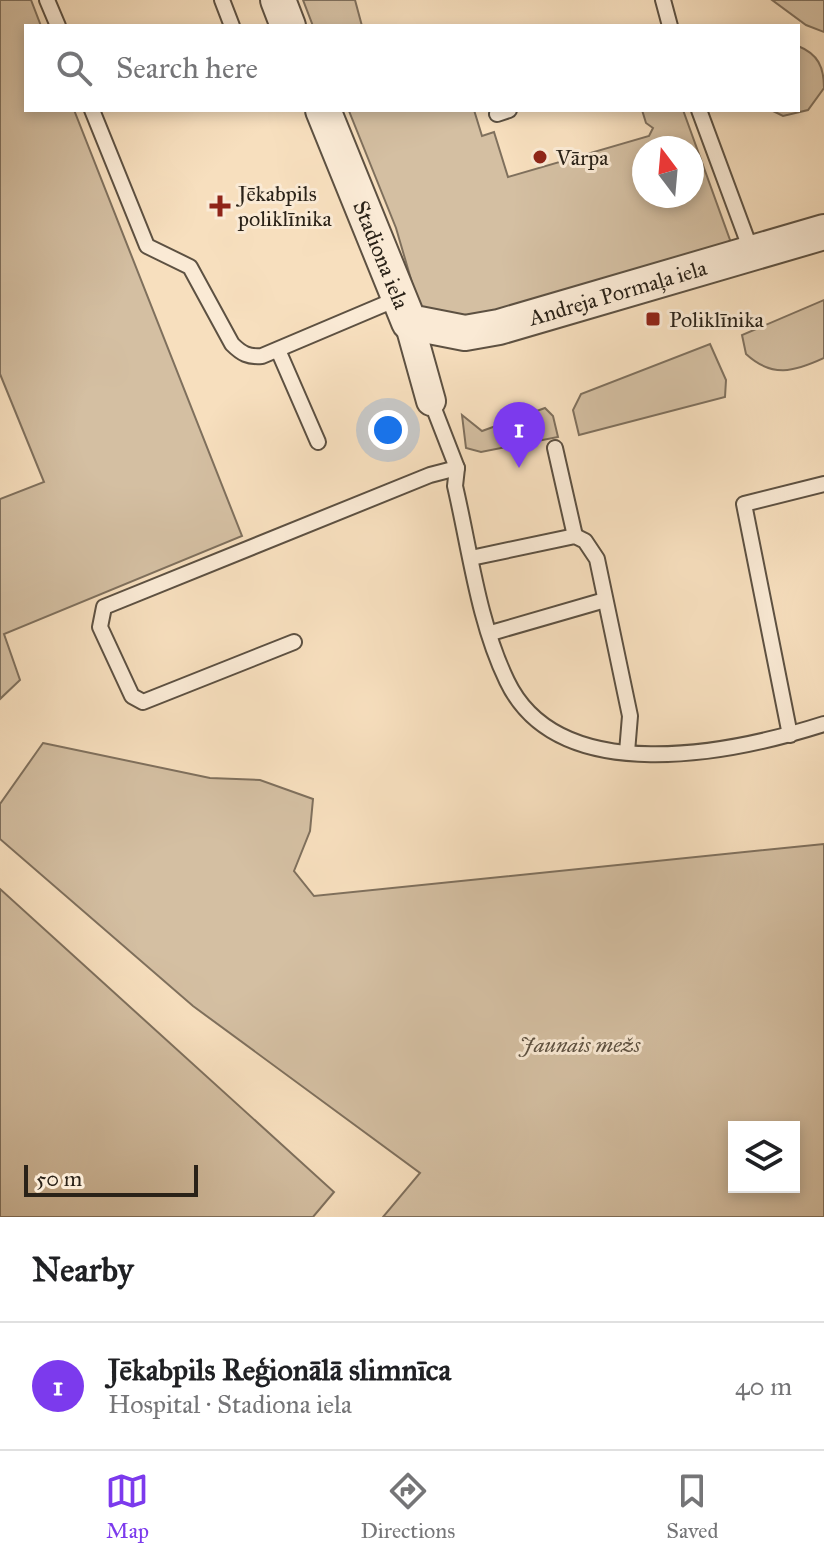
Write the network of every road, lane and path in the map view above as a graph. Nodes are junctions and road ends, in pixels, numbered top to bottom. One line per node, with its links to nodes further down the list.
1 (47, 0): 5 (lane)
2 (222, 0): 6 (lane)
3 (278, 0): 7 (street)
4 (663, 0): 8 (lane)
5 (57, 24)
6 (231, 24)
7 (287, 24)
8 (669, 24)
9 (93, 112): 15 (lane)
10 (324, 112): 14 (street, Stadiona iela)
11 (700, 112): 13 (lane)
12 (824, 232): 13 (street, Andreja Pormaļa iela)
13 (752, 254): 14 (street, Andreja Pormaļa iela)
14 (404, 310): 15 (lane); 16 (street, Stadiona iela)
15 (278, 350): 17 (lane)
16 (431, 401): 19 (lane)
17 (318, 442)
18 (555, 448): 21 (lane)
19 (457, 468): 22 (lane); 25 (lane)
20 (824, 484): 27 (lane)
21 (575, 536): 22 (lane); 23 (lane)
22 (471, 558): 24 (lane)
23 (605, 600): 24 (lane); 28 (lane)
24 (491, 633): 28 (lane)
25 (294, 642)
26 (824, 724): 27 (lane)
27 (790, 735): 28 (lane)
28 (627, 752)

